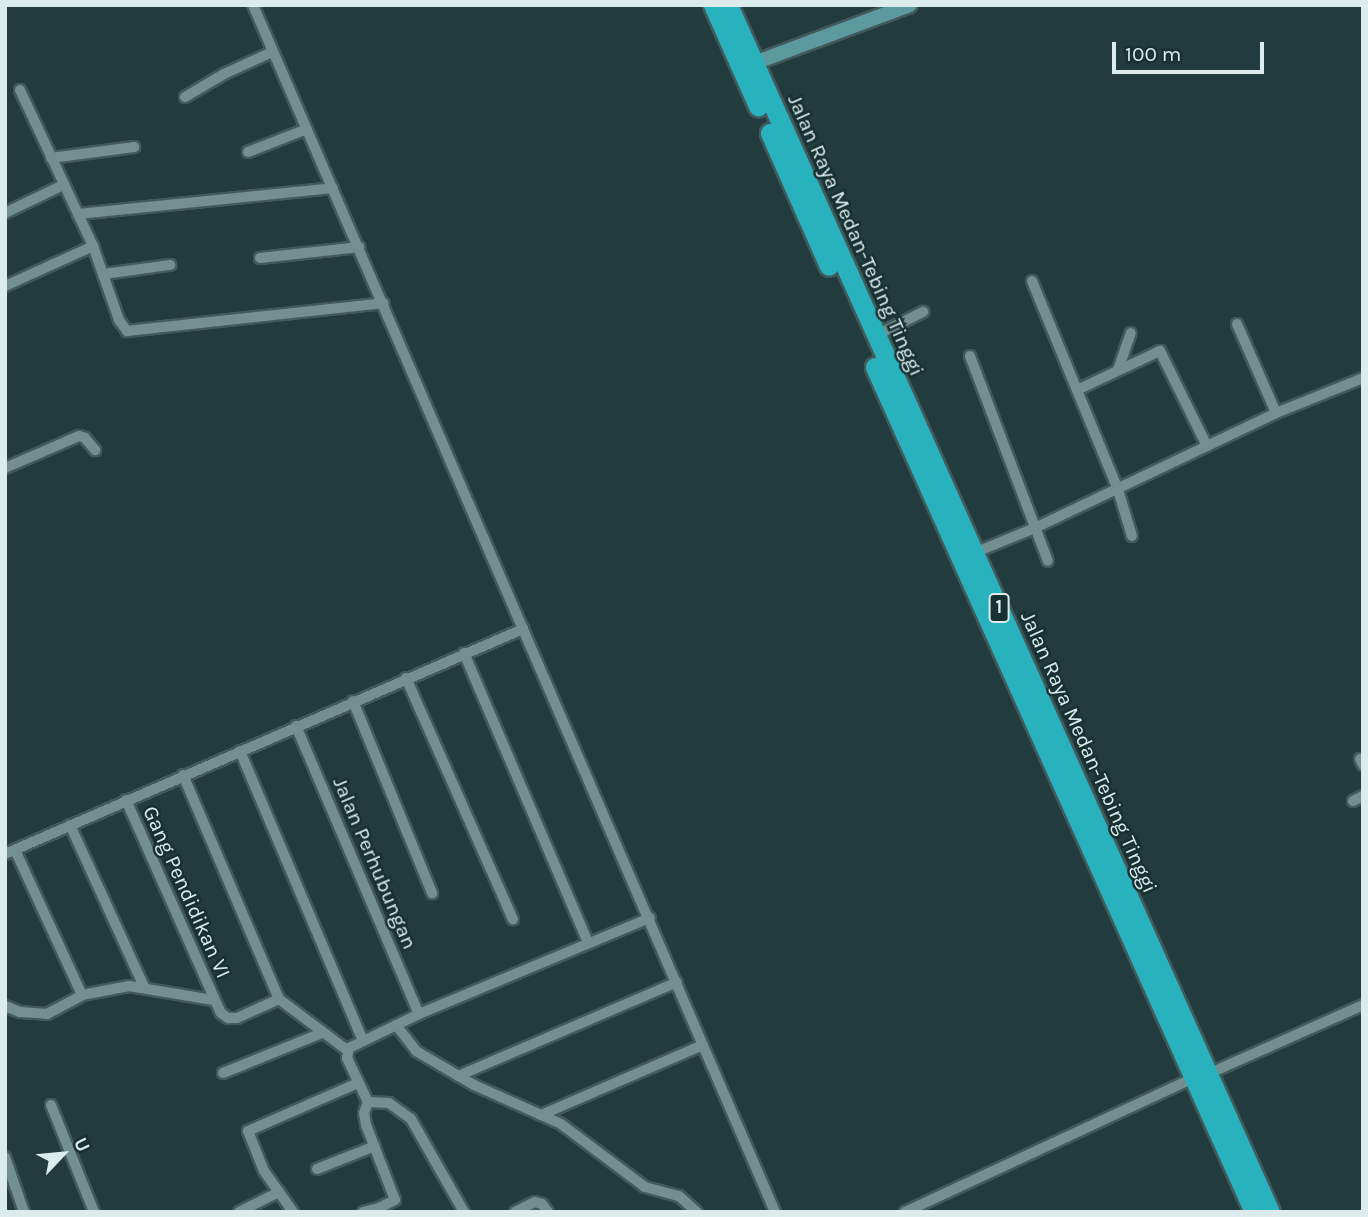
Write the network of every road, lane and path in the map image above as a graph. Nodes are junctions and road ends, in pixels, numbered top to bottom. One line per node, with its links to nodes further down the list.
1 (253, 5): 5 (street)
2 (713, 5): 71 (highway, Jalan Raya Medan-Tebing Tinggi / 1)
3 (728, 5): 6 (highway, Jalan Raya Medan-Tebing Tinggi / 1)
4 (910, 5): 6 (street)
5 (272, 52): 8 (street); 9 (street)
6 (754, 63): 28 (highway, Jalan Raya Medan-Tebing Tinggi / 1)
7 (20, 90): 12 (street)
8 (185, 97)
9 (307, 129): 11 (street); 14 (street)
10 (134, 147): 12 (street)
11 (248, 152)
12 (51, 158): 13 (street)
13 (63, 185): 15 (street); 16 (street)
14 (333, 188): 16 (street); 18 (street)
15 (5, 214)
16 (78, 214): 17 (street)
17 (93, 246): 21 (street); 23 (street)
18 (359, 247): 19 (street); 24 (street)
19 (260, 258)
20 (170, 265): 21 (street)
21 (104, 274): 24 (street)
22 (1032, 281): 32 (street)
23 (5, 286)
24 (383, 303): 42 (street)
25 (923, 312): 28 (street)
26 (1237, 324): 33 (street)
27 (1131, 332): 30 (street)
28 (875, 336): 40 (highway, Jalan Raya Medan-Tebing Tinggi / 1)
29 (970, 356): 38 (street)
30 (1118, 370): 32 (street); 34 (street)
31 (1363, 378): 33 (street)
32 (1077, 390): 37 (street)
33 (1276, 413): 34 (street)
34 (1207, 446): 37 (street)
35 (95, 450): 36 (street)
36 (5, 468)
37 (1118, 489): 38 (street); 39 (street)
38 (1037, 527): 40 (street); 41 (street)
39 (1132, 536)
40 (974, 553): 71 (highway, Jalan Raya Medan-Tebing Tinggi / 1)
41 (1048, 561)
42 (523, 629): 43 (street); 53 (street)
43 (464, 653): 44 (street); 55 (street)
44 (406, 678): 45 (street); 54 (street)
45 (353, 701): 46 (street); 52 (street)
46 (296, 726): 47 (street); 63 (street, Jalan Perhubungan)
47 (240, 751): 48 (street); 66 (street)
48 (183, 775): 49 (street); 59 (street)
49 (126, 800): 50 (street); 60 (street, Gang Pendidikan VI)
50 (70, 825): 51 (street); 57 (street)
51 (10, 852): 58 (street)
52 (432, 893)
53 (650, 918): 55 (street); 56 (street)
54 (513, 919)
55 (588, 943): 63 (street)
56 (677, 982): 67 (street); 70 (street)
57 (144, 987): 58 (street); 60 (street)
58 (82, 995): 61 (street)
59 (279, 999): 60 (street); 65 (street)
60 (213, 1000)
61 (5, 1006)
62 (1362, 1007): 71 (street)
63 (419, 1014): 64 (street)
64 (396, 1025): 66 (street); 70 (street)
65 (322, 1033): 68 (street); 69 (street)
66 (363, 1041): 68 (street)
67 (703, 1045): 75 (street); 89 (street)
68 (347, 1050): 72 (street)
69 (223, 1073)
70 (458, 1076): 75 (street)
71 (1201, 1076): 90 (street); 91 (highway, Jalan Raya Medan-Tebing Tinggi / 1); 92 (highway, Jalan Raya Medan-Tebing Tinggi / 1)
72 (358, 1083): 73 (street); 79 (street)
73 (368, 1102): 76 (street); 85 (street)
74 (51, 1105): 81 (street)
75 (541, 1115): 88 (street)
76 (375, 1146): 78 (street); 84 (street)
77 (5, 1157): 80 (street)
78 (317, 1169)
79 (279, 1192): 82 (street); 83 (street)
80 (24, 1212)
81 (94, 1212)
82 (239, 1212)
83 (293, 1212)
84 (363, 1212)
85 (464, 1212)
86 (515, 1212): 87 (street)
87 (548, 1212)
88 (697, 1212)
89 (775, 1212)
90 (905, 1212)
91 (1254, 1212)
92 (1270, 1212)

